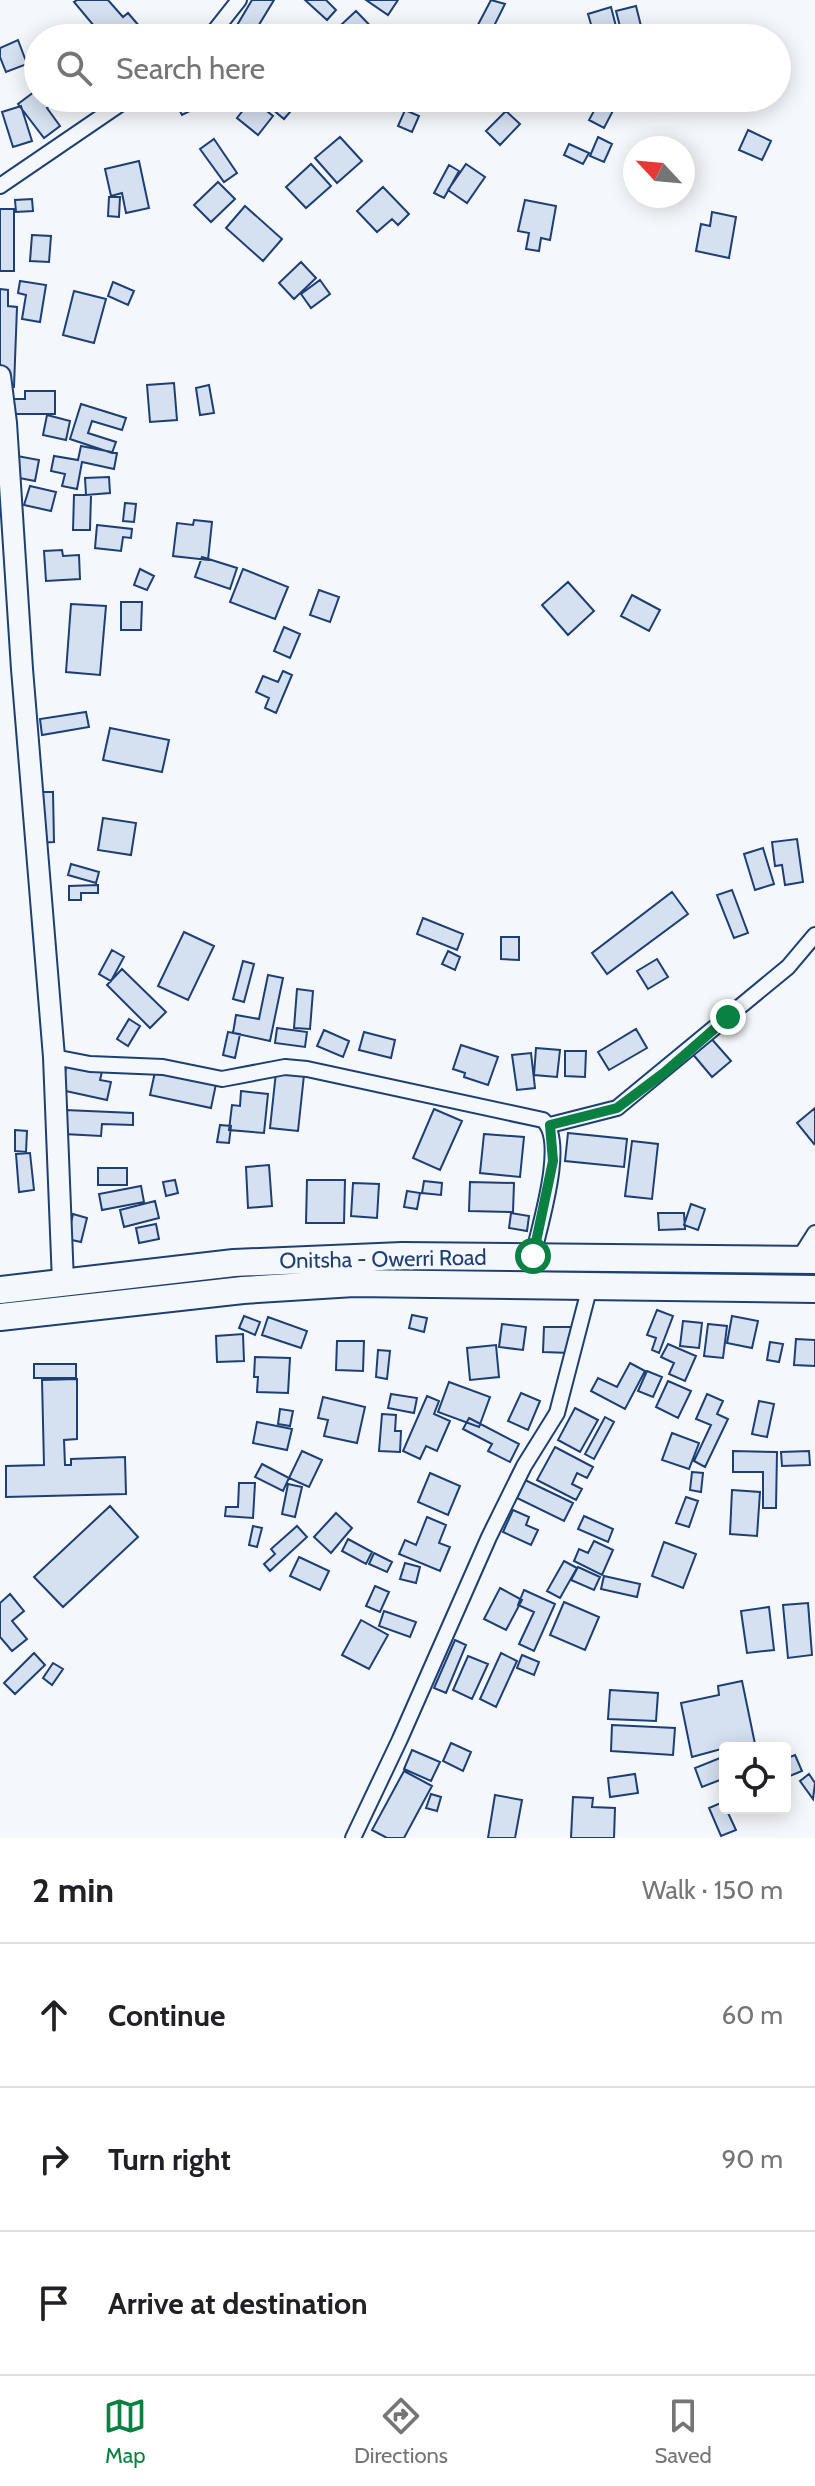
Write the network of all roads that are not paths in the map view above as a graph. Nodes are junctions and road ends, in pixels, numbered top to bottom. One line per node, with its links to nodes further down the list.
1 (239, 0): 2 (street)
2 (220, 24)
3 (108, 112): 4 (street)
4 (0, 186)
5 (0, 376): 7 (street)
6 (815, 935): 8 (street)
7 (54, 1057): 8 (street); 12 (street)
8 (550, 1125): 10 (street)
9 (815, 1233): 11 (street)
10 (533, 1256): 11 (highway, Onitsha - Owerri Road); 12 (highway, Onitsha - Owerri Road)
11 (806, 1260)
12 (63, 1282): 15 (highway, Onitsha - Owerri Road)
13 (590, 1286): 14 (highway, Onitsha - Owerri Road); 16 (highway, Onitsha - Owerri Road); 17 (street)
14 (815, 1289)
15 (0, 1290)
16 (0, 1317)
17 (353, 1838)

